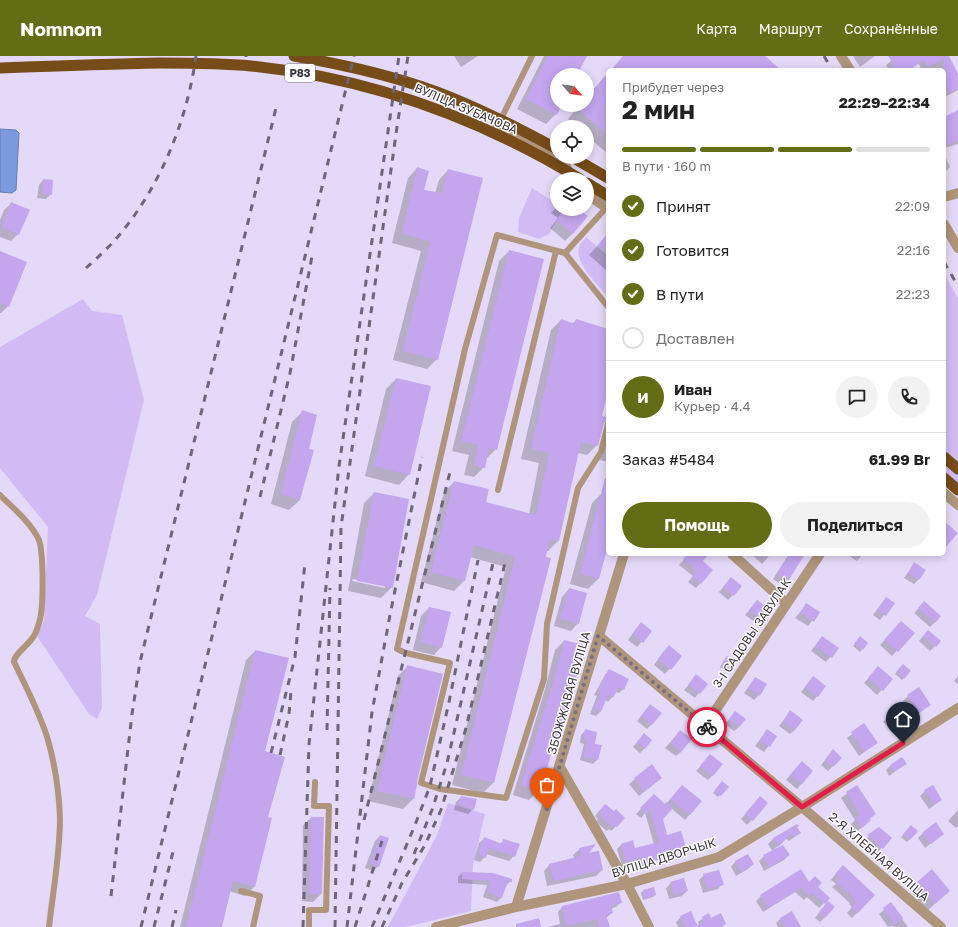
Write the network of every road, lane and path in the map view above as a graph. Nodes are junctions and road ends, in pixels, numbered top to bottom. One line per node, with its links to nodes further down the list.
1 (294, 56): 7 (highway, ВУЛІЦА ЗУБАЧОВА / Р83)
2 (532, 56): 6 (lane)
3 (841, 56): 5 (street)
4 (0, 68): 9 (highway, ВУЛІЦА ЗУБАЧОВА / Р83)
5 (849, 68)
6 (497, 126): 10 (street)
7 (550, 145)
8 (584, 164): 11 (highway)
9 (567, 172)
10 (570, 172)
11 (606, 177)
12 (594, 188): 14 (highway)
13 (958, 193): 15 (street)
14 (606, 195)
15 (946, 196)
16 (594, 199): 17 (street)
17 (606, 207)
18 (606, 209): 22 (lane)
19 (946, 227): 20 (street)
20 (958, 248)
21 (556, 251): 22 (lane); 24 (lane); 28 (lane)
22 (565, 253): 23 (lane)
23 (606, 304)
24 (606, 432)
25 (946, 459): 26 (highway)
26 (958, 469)
27 (946, 480): 29 (highway)
28 (498, 490)
29 (958, 490)
30 (0, 495): 47 (lane)
31 (946, 495): 32 (street)
32 (958, 506)
33 (623, 556): 37 (street, ЗБОЖЖАВАЯ ВУЛІЦА)
34 (734, 556): 36 (street)
35 (819, 556): 36 (street, 3-І САДОВЫ ЗАВУЛАК)
36 (786, 603): 39 (street, 3-І САДОВЫ ЗАВУЛАК)
37 (598, 636): 39 (street, 2-Я ХЛЕБНАЯ ВУЛІЦА); 40 (street, ЗБОЖЖАВАЯ ВУЛІЦА)
38 (958, 708): 42 (street, ВУЛІЦА ДВОРЧЫК)
39 (705, 726): 42 (street, 2-Я ХЛЕБНАЯ ВУЛІЦА)
40 (560, 767): 43 (street); 45 (street, ЗБОЖЖАВАЯ ВУЛІЦА)
41 (315, 782): 49 (lane)
42 (802, 807): 43 (street, ВУЛІЦА ДВОРЧЫК); 51 (street, 2-Я ХЛЕБНАЯ ВУЛІЦА)
43 (627, 884): 45 (street, ВУЛІЦА ДВОРЧЫК); 50 (street)
44 (241, 891): 48 (lane)
45 (516, 907): 46 (street, ВУЛІЦА ДВОРЧЫК)
46 (441, 926)
47 (49, 927)
48 (253, 927)
49 (309, 927)
50 (649, 927)
51 (941, 927)

